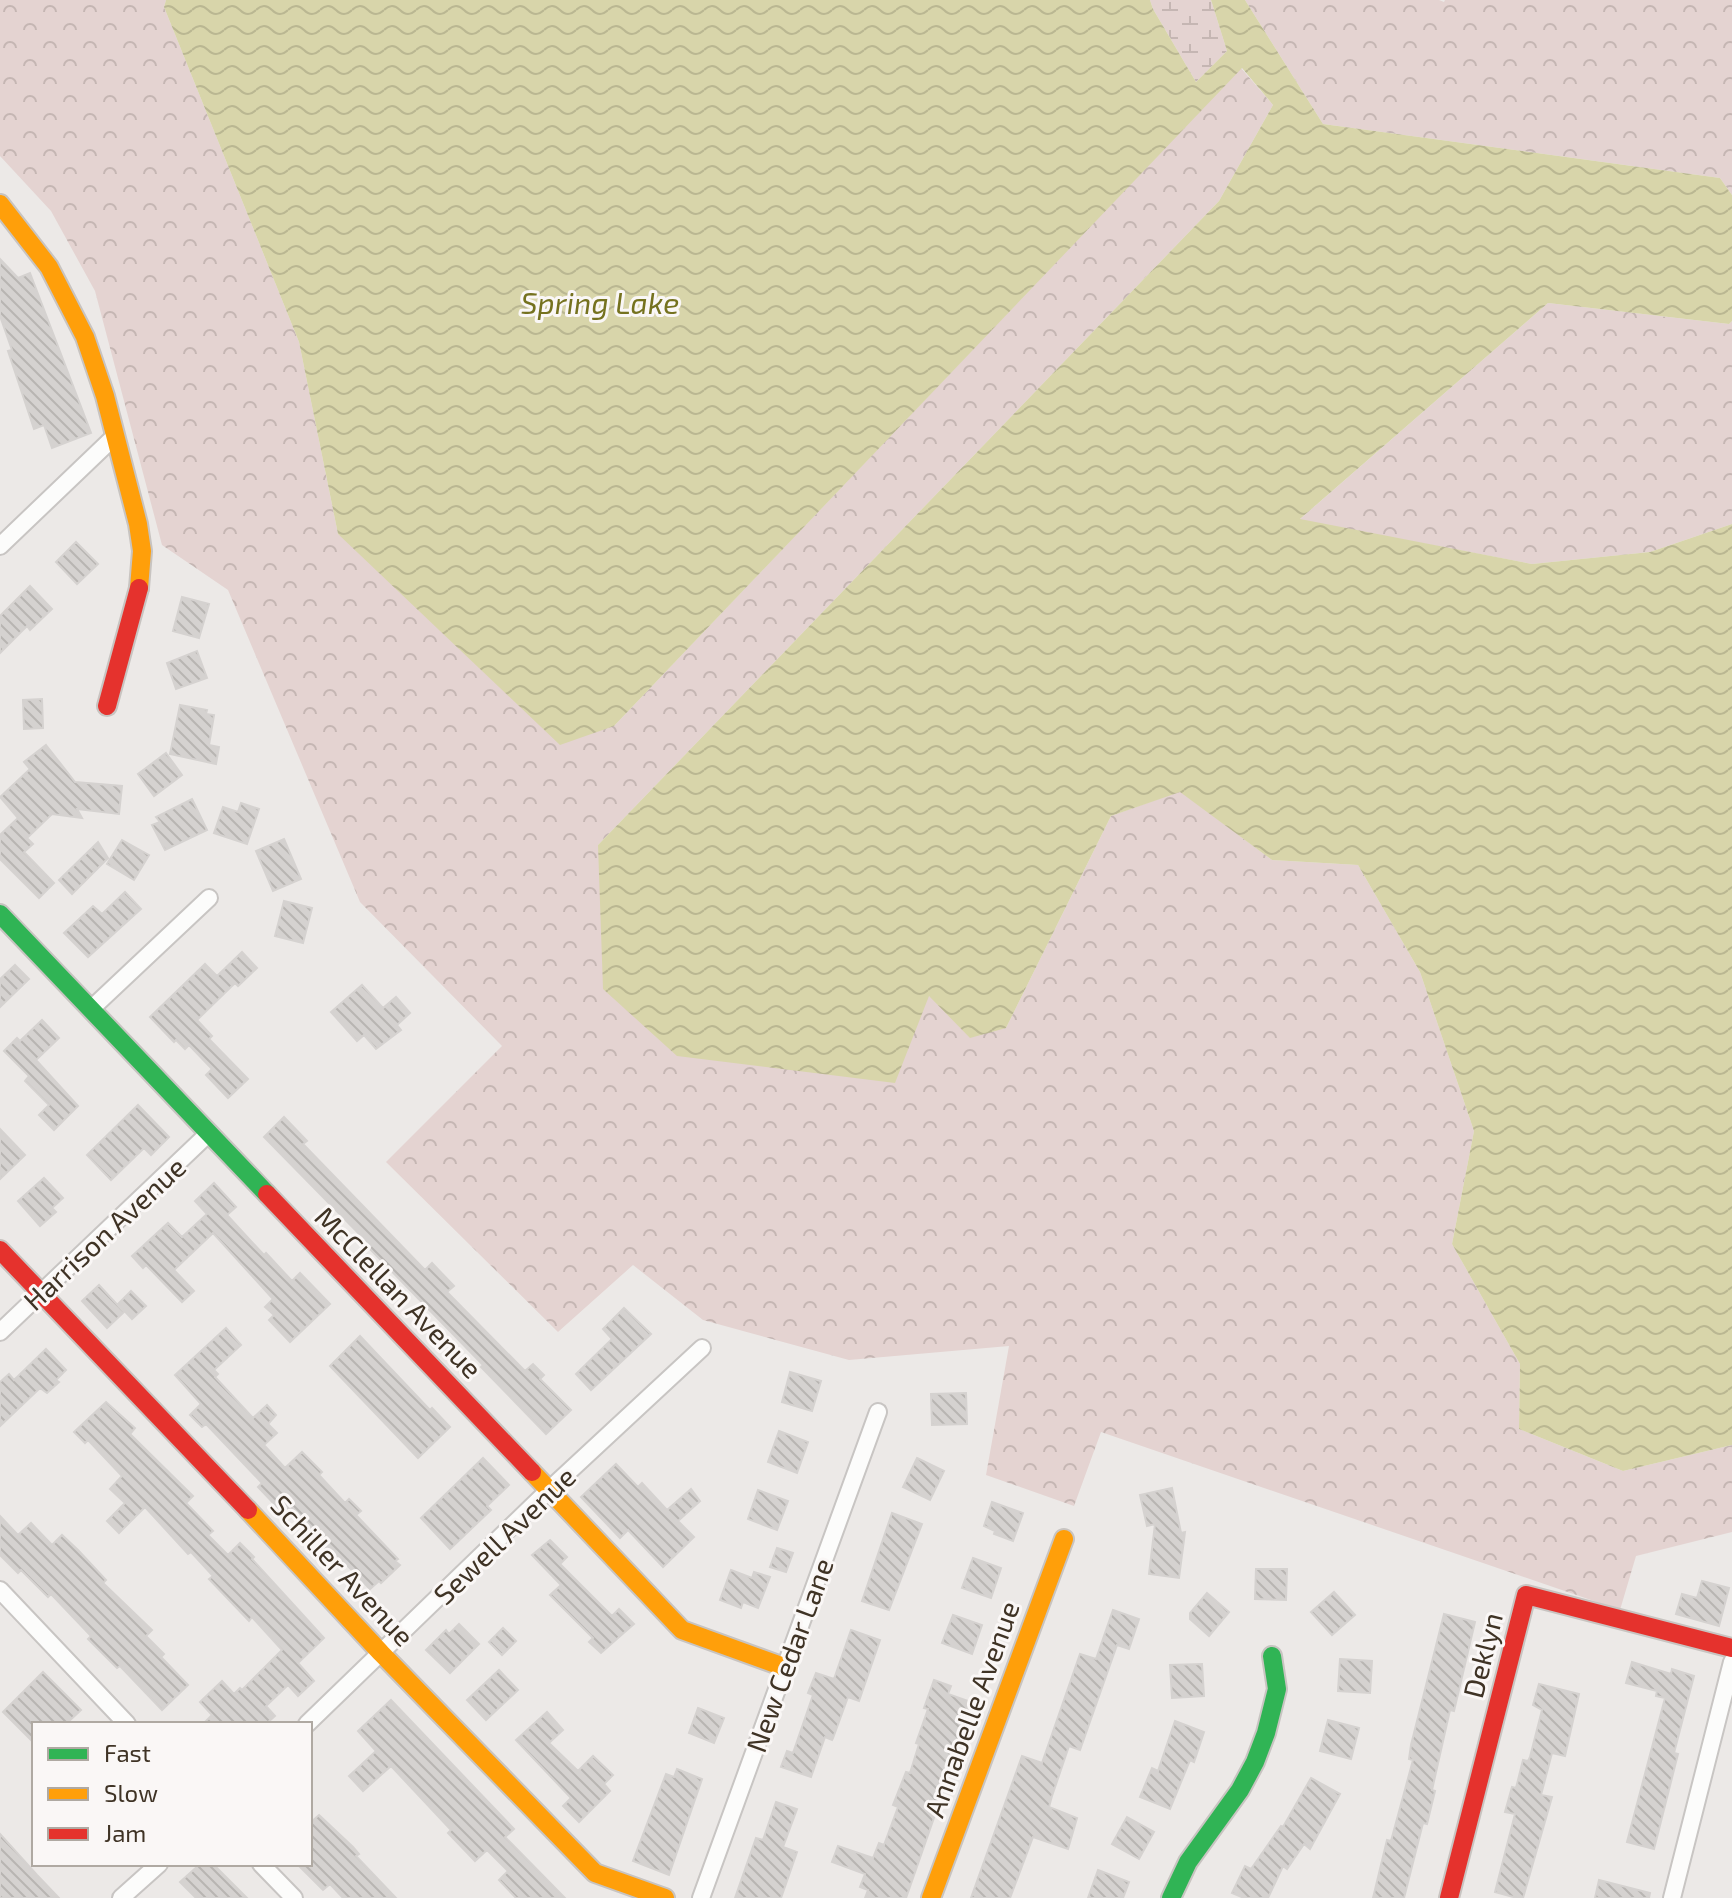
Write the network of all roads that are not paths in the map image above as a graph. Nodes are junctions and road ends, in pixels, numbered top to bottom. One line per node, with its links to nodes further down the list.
1 (0, 204): 2 (street)
2 (115, 436): 3 (street); 4 (street)
3 (0, 546)
4 (107, 706)
5 (209, 898): 7 (street)
6 (0, 914): 7 (street, McClellan Avenue)
7 (91, 1009): 8 (street, McClellan Avenue)
8 (209, 1133): 10 (street, Harrison Avenue); 14 (street, McClellan Avenue)
9 (0, 1250): 10 (street, Schiller Avenue)
10 (41, 1293): 11 (street, Harrison Avenue); 18 (street, Schiller Avenue)
11 (0, 1332)
12 (702, 1348): 14 (street, Sewell Avenue)
13 (878, 1412): 21 (street, New Cedar Lane)
14 (549, 1490): 18 (street, Sewell Avenue); 21 (street, McClellan Avenue)
15 (1064, 1539): 30 (street, Annabelle Avenue)
16 (0, 1590): 22 (street)
17 (1732, 1648): 32 (street, Deklyn)
18 (381, 1653): 23 (street, Sewell Avenue); 28 (street, Schiller Avenue)
19 (1272, 1656): 31 (street)
20 (1732, 1662): 33 (street)
21 (784, 1667): 29 (street, New Cedar Lane)
22 (125, 1722)
23 (309, 1722)
24 (157, 1866): 26 (street)
25 (263, 1866): 27 (street)
26 (121, 1898)
27 (294, 1898)
28 (665, 1898)
29 (701, 1898)
30 (931, 1898)
31 (1171, 1898)
32 (1449, 1898)
33 (1672, 1898)

